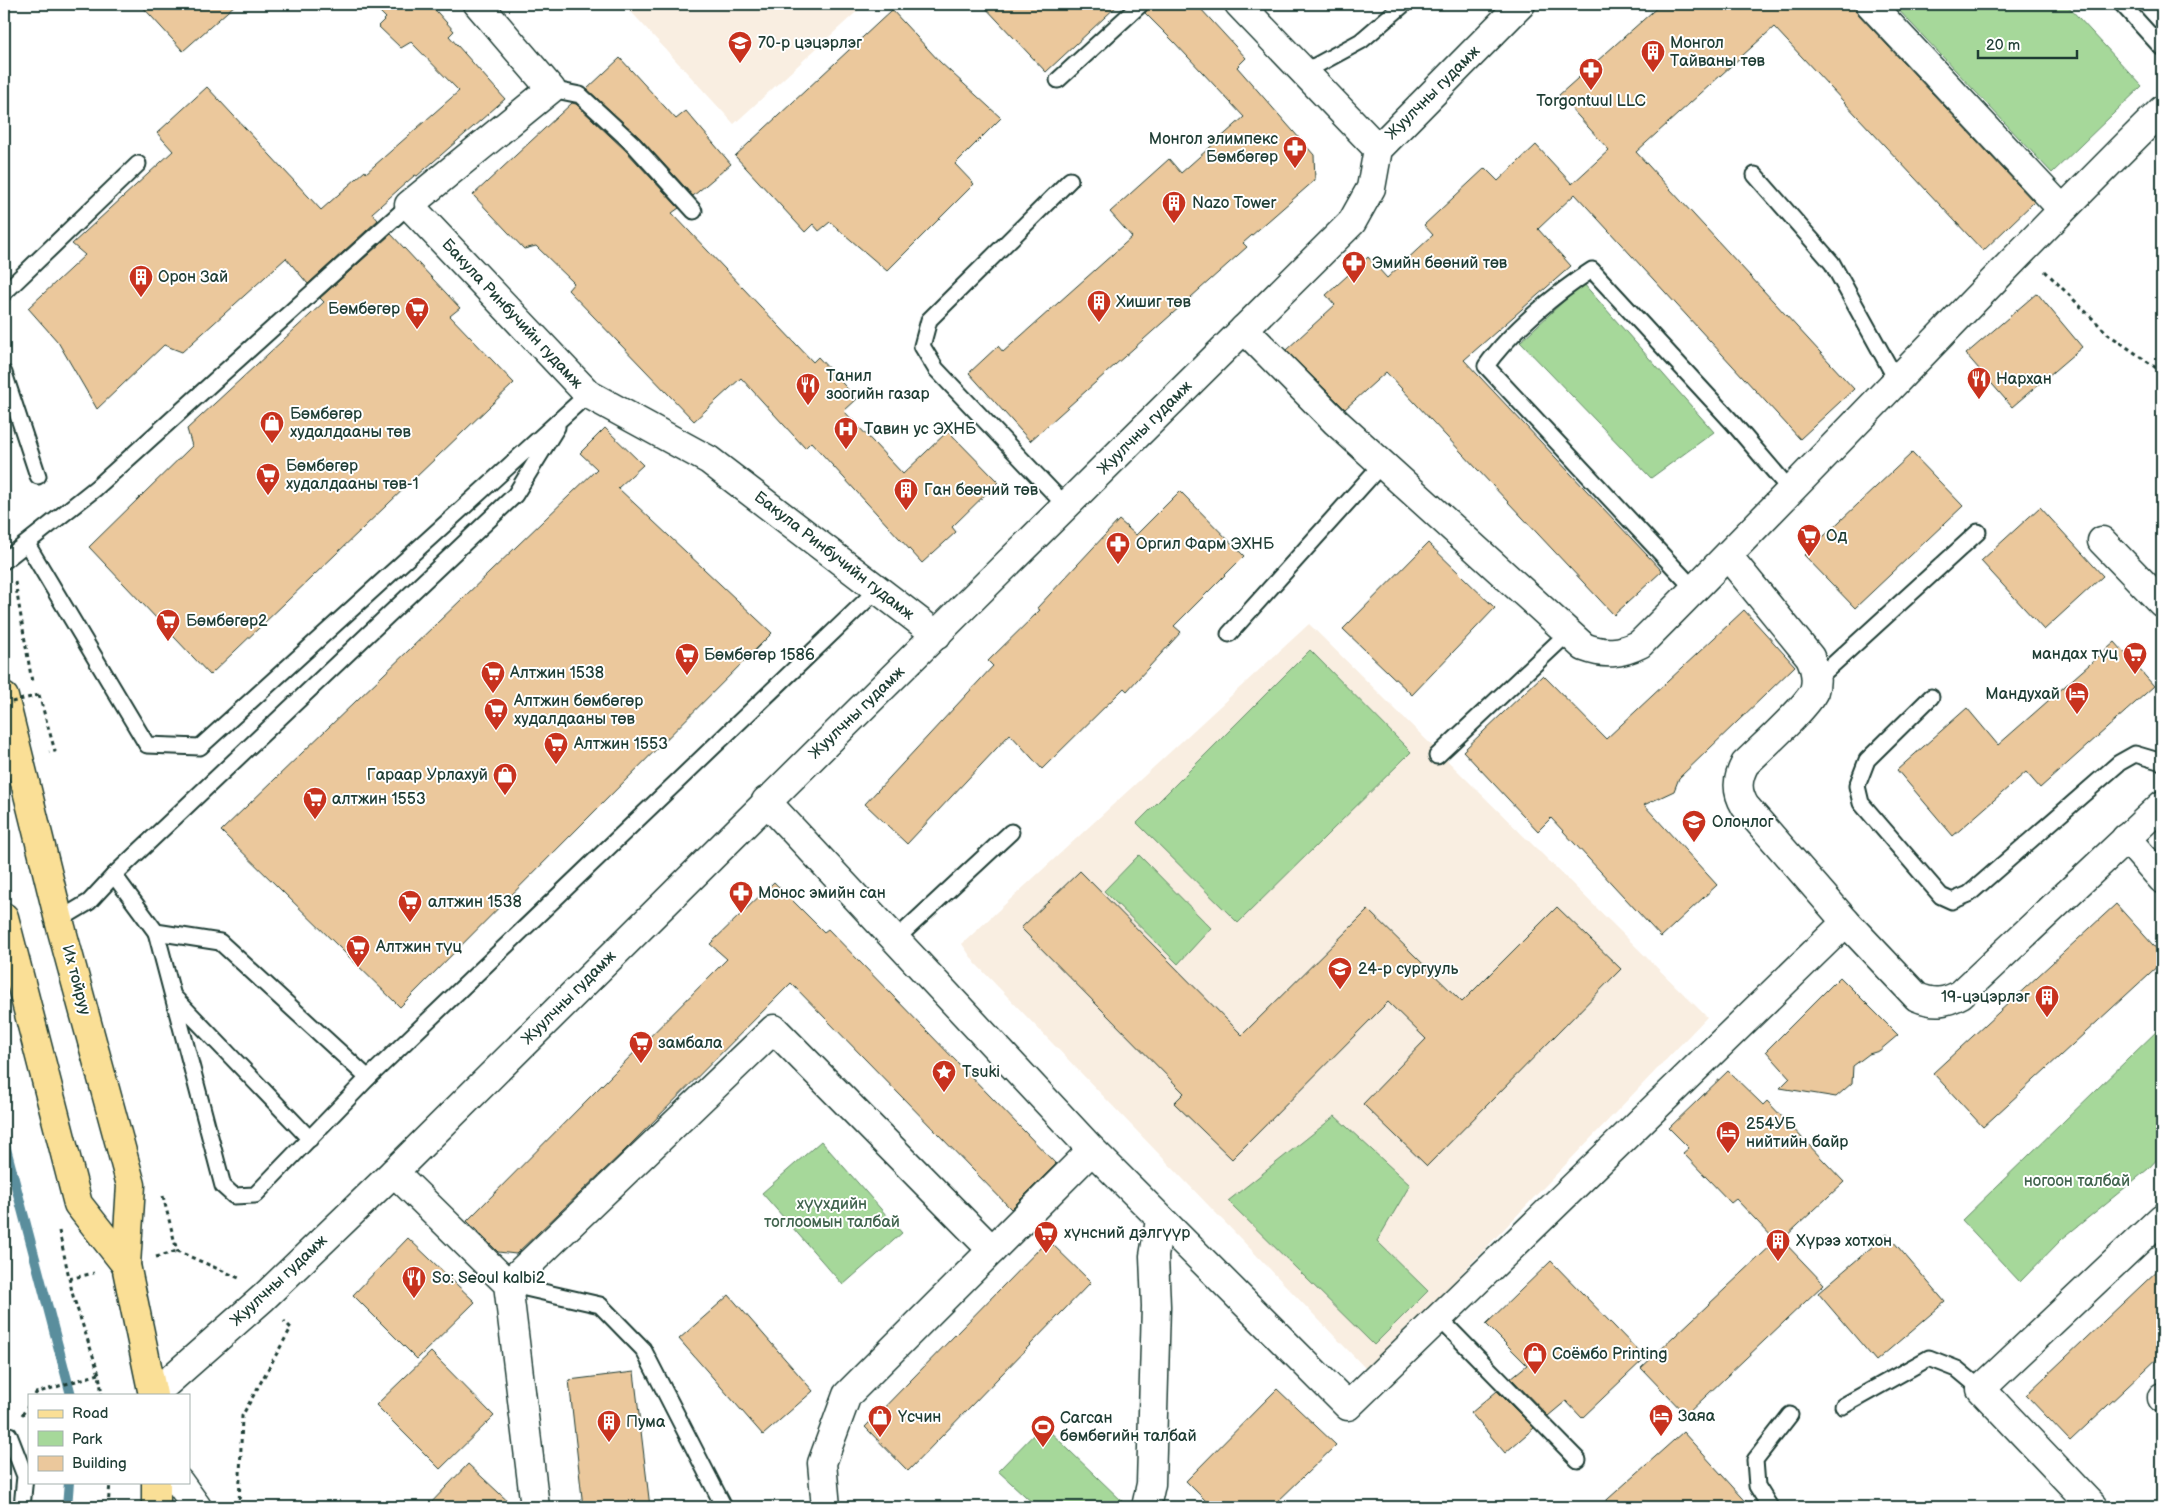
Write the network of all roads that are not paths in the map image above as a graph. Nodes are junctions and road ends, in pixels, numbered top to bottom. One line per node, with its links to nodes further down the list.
1 (478, 4): 11 (street)
2 (1140, 4): 10 (lane)
3 (1239, 4): 9 (street)
4 (1404, 4): 9 (lane)
5 (1521, 4): 13 (street, Жуулчны гудамж)
6 (1870, 4): 18 (street)
7 (2122, 4): 8 (lane)
8 (2162, 48)
9 (1304, 72): 13 (street)
10 (1058, 80)
11 (550, 88): 17 (street); 19 (lane)
12 (2162, 110): 18 (street)
13 (1378, 149): 21 (street, Жуулчны гудамж)
14 (138, 164): 20 (lane)
15 (1755, 175): 23 (lane)
16 (1070, 180): 28 (lane)
17 (409, 205): 24 (street, Бакула Ринбучийн гудамж); 31 (lane)
18 (2062, 209): 23 (street)
19 (694, 211)
20 (4, 293)
21 (1244, 329): 25 (street); 28 (street, Жуулчны гудамж)
22 (4, 373): 26 (lane)
23 (1897, 381): 27 (street)
24 (578, 403): 31 (lane); 34 (street, Бакула Ринбучийн гудамж); 49 (lane)
25 (1382, 464): 37 (street); 38 (lane)
26 (38, 476)
27 (1791, 490): 32 (street); 35 (lane)
28 (1066, 506): 39 (street, Жуулчны гудамж)
29 (1978, 532): 40 (lane)
30 (2102, 541): 36 (street)
31 (27, 544): 33 (lane)
32 (1728, 556): 35 (street); 40 (street)
33 (7, 559)
34 (878, 590): 39 (street, Бакула Ринбучийн гудамж); 57 (lane)
35 (1694, 590): 37 (street)
36 (2162, 603)
37 (1568, 633): 43 (lane)
38 (1229, 634)
39 (936, 635): 45 (street, Жуулчны гудамж)
40 (1816, 680): 53 (street)
41 (4, 696): 52 (main road, Их тойруу)
42 (1931, 697): 44 (lane)
43 (1438, 756)
44 (2162, 762)
45 (766, 801): 55 (street); 60 (street, Жуулчны гудамж)
46 (2162, 805): 48 (street)
47 (1011, 832): 55 (lane)
48 (2126, 838): 50 (street); 53 (street)
49 (114, 875): 52 (lane); 54 (lane)
50 (2162, 879)
51 (4, 917): 64 (main road, Их тойруу)
52 (59, 920): 64 (main road, Их тойруу)
53 (1846, 922): 66 (street)
54 (156, 932): 56 (lane); 57 (lane)
55 (896, 939): 59 (street)
56 (173, 995): 58 (lane); 58 (lane)
57 (368, 1078): 58 (lane)
58 (310, 1138)
59 (1092, 1150): 62 (street); 63 (street)
60 (394, 1172): 65 (street); 69 (street, Жуулчны гудамж)
61 (2162, 1218): 67 (street)
62 (1160, 1220): 66 (street); 82 (street)
63 (992, 1250): 65 (street); 81 (street)
64 (126, 1265): 68 (main road, Их тойруу)
65 (508, 1284): 79 (street); 80 (lane)
66 (1438, 1317): 73 (lane)
67 (1981, 1389): 70 (lane); 84 (street)
68 (153, 1394)
69 (154, 1394)
70 (1844, 1406)
71 (1790, 1415): 83 (lane)
72 (4, 1436): 76 (lane)
73 (1578, 1460)
74 (156, 1484): 77 (main road)
75 (180, 1484): 78 (street)
76 (22, 1507)
77 (156, 1507)
78 (197, 1507)
79 (535, 1507)
80 (724, 1507)
81 (826, 1507)
82 (1146, 1507)
83 (1770, 1507)
84 (2093, 1507)

